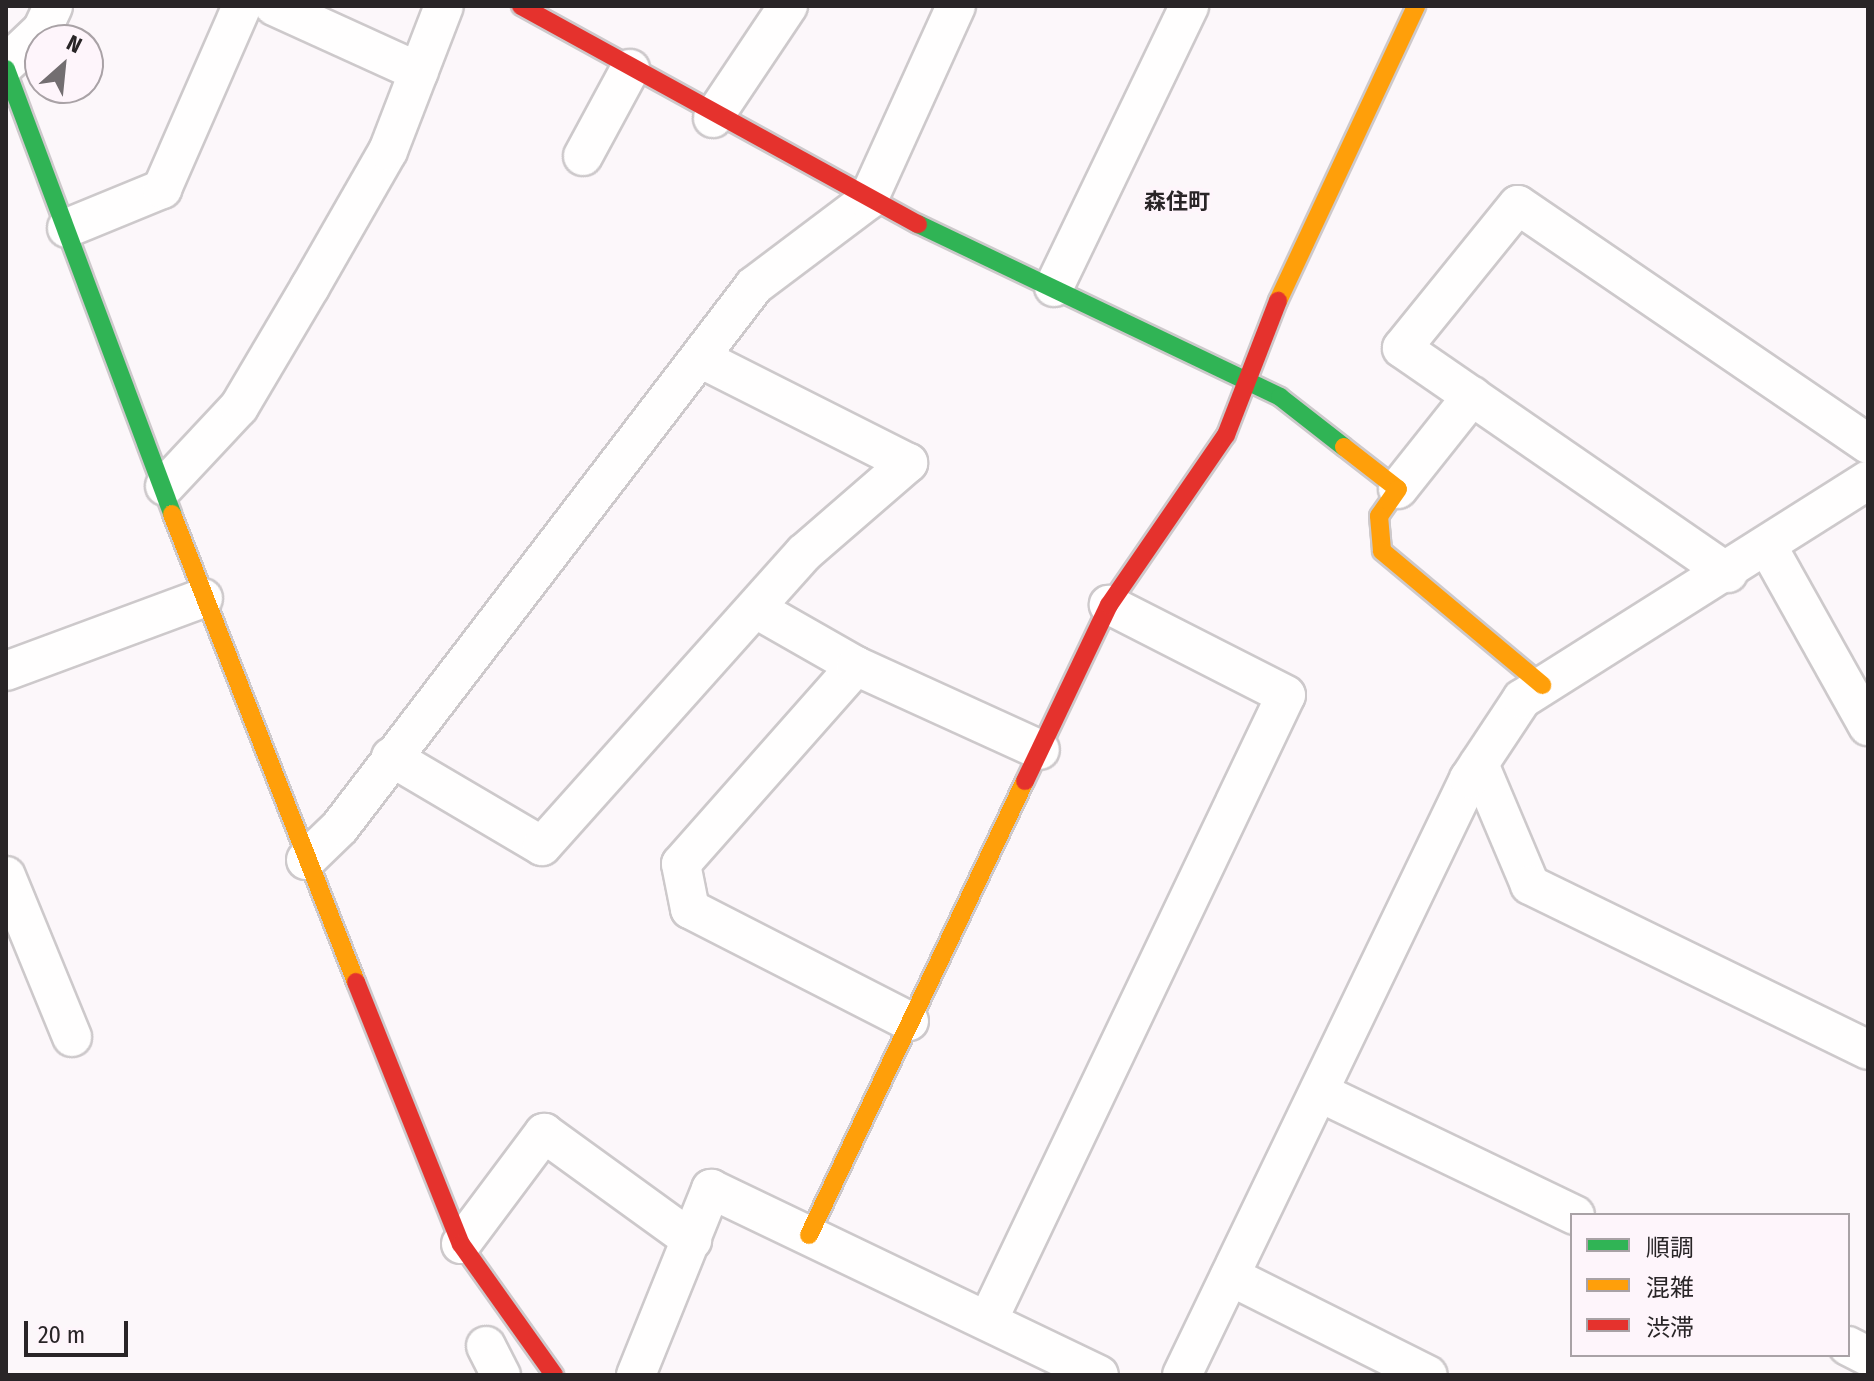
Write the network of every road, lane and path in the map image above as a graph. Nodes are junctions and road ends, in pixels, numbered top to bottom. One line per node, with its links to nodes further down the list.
1 (53, 6): 12 (street)
2 (242, 6): 16 (street)
3 (274, 6): 11 (street)
4 (444, 6): 11 (street)
5 (521, 6): 10 (street)
6 (788, 6): 13 (street)
7 (956, 6): 15 (street)
8 (1189, 6): 17 (street)
9 (1416, 6): 19 (street)
10 (630, 69): 13 (street); 14 (street)
11 (419, 72): 23 (street)
12 (9, 85): 16 (street)
13 (713, 118): 15 (street)
14 (583, 156)
15 (868, 200): 17 (street); 18 (street)
16 (67, 228): 23 (street)
17 (1054, 287): 19 (street)
18 (700, 358): 29 (street); 35 (street)
19 (1246, 380): 24 (street); 28 (street)
20 (1472, 396): 21 (street); 24 (street); 26 (street)
21 (1868, 444)
22 (1868, 480): 25 (street)
23 (165, 486): 27 (street)
24 (1398, 489): 32 (street)
25 (1769, 549): 26 (street); 33 (street)
26 (1728, 573): 32 (street)
27 (203, 598): 31 (street); 37 (street)
28 (1109, 605): 34 (street); 48 (street)
29 (758, 610): 30 (street); 35 (street)
30 (856, 666): 34 (street); 39 (street)
31 (6, 671)
32 (1542, 685): 36 (street)
33 (1868, 726)
34 (1040, 750): 39 (street)
35 (391, 757): 37 (street)
36 (1479, 764): 41 (street); 42 (street)
37 (306, 860): 46 (street)
38 (6, 876): 40 (street)
39 (909, 1021): 44 (street)
40 (72, 1037)
41 (1868, 1050)
42 (1319, 1092): 43 (street); 47 (street)
43 (1571, 1213)
44 (809, 1235): 45 (street); 48 (street)
45 (692, 1240): 46 (street); 52 (street)
46 (461, 1244): 51 (street)
47 (1230, 1276): 54 (street); 55 (street)
48 (988, 1320): 53 (street)
49 (1850, 1347): 50 (street)
50 (1868, 1356)
51 (554, 1375)
52 (636, 1375)
53 (1099, 1375)
54 (1182, 1375)
55 (1428, 1375)

